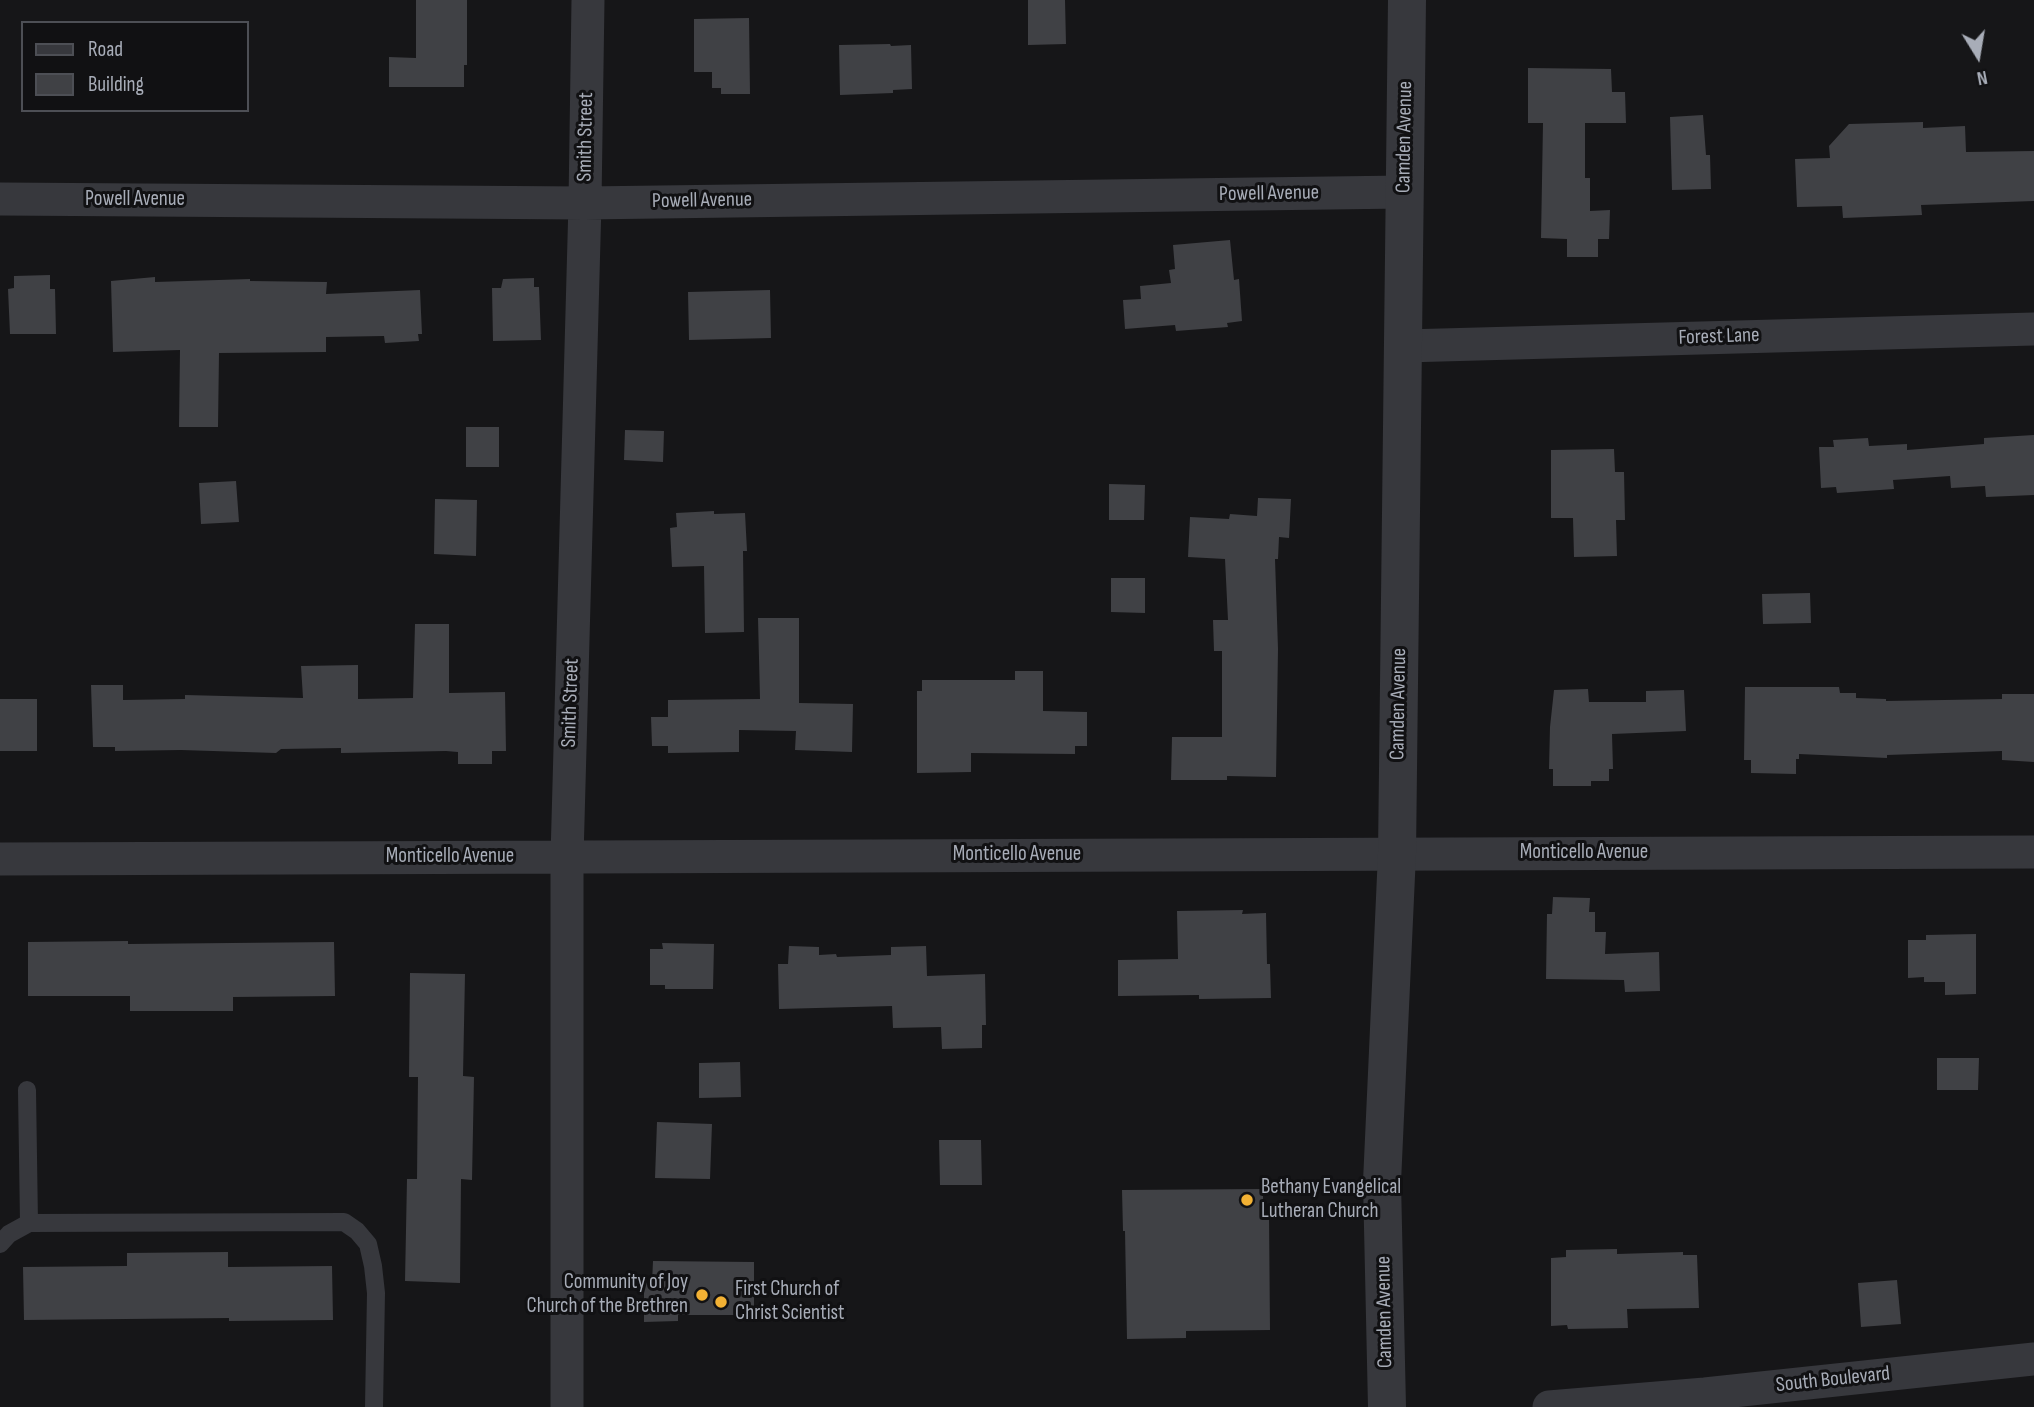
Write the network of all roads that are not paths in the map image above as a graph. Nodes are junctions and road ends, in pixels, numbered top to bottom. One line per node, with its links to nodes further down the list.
1 (588, 0): 5 (street, Smith Street)
2 (1407, 0): 3 (street, Camden Avenue)
3 (1404, 192): 5 (street, Powell Avenue); 7 (street, Camden Avenue)
4 (0, 199): 5 (street, Powell Avenue)
5 (585, 203): 10 (street, Smith Street)
6 (2034, 329): 7 (street, Forest Lane)
7 (1404, 346): 9 (street, Camden Avenue)
8 (2034, 852): 9 (street, Monticello Avenue)
9 (1397, 854): 10 (street, Monticello Avenue); 18 (street, Camden Avenue)
10 (567, 857): 11 (street, Monticello Avenue); 17 (street, Smith Street)
11 (0, 859)
12 (27, 1090): 13 (lane)
13 (29, 1223): 14 (lane); 16 (lane)
14 (0, 1244)
15 (2034, 1359): 19 (street, South Boulevard)
16 (373, 1407)
17 (567, 1407)
18 (1387, 1407)
19 (1549, 1407)

